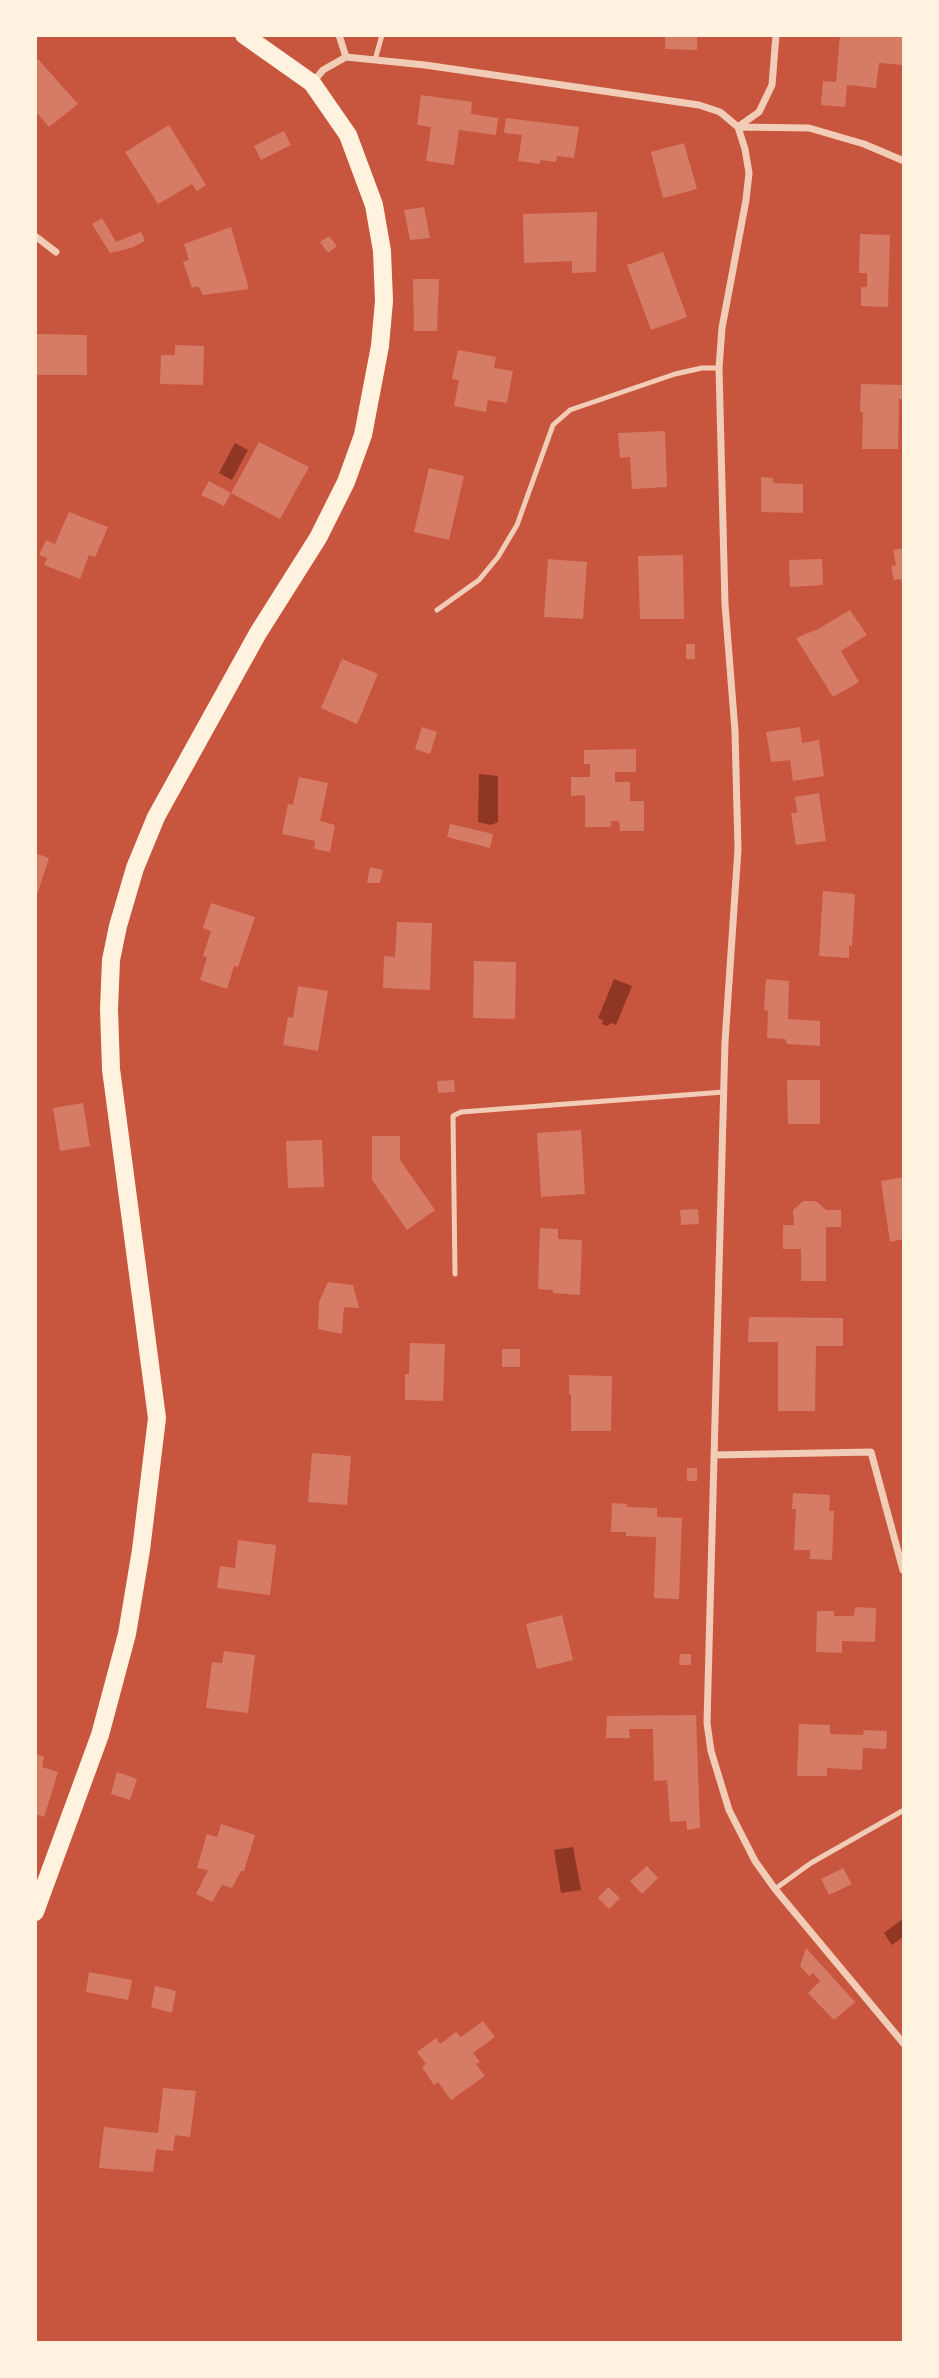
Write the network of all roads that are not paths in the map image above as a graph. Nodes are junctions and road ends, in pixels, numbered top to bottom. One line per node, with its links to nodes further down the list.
1 (244, 35): 7 (main road)
2 (339, 35): 5 (street)
3 (382, 35): 6 (lane)
4 (776, 35): 8 (street)
5 (346, 57): 6 (street); 7 (street)
6 (375, 60): 8 (street)
7 (312, 83): 20 (main road)
8 (738, 127): 9 (street); 12 (street)
9 (904, 161)
10 (35, 236): 11 (street)
11 (56, 252)
12 (719, 368): 13 (lane); 14 (street)
13 (437, 610)
14 (724, 1092): 15 (lane); 16 (street)
15 (455, 1273)
16 (715, 1455): 17 (street); 19 (street)
17 (903, 1570)
18 (904, 1810): 19 (lane)
19 (775, 1889): 21 (street)
20 (35, 1912)
21 (904, 2044)

